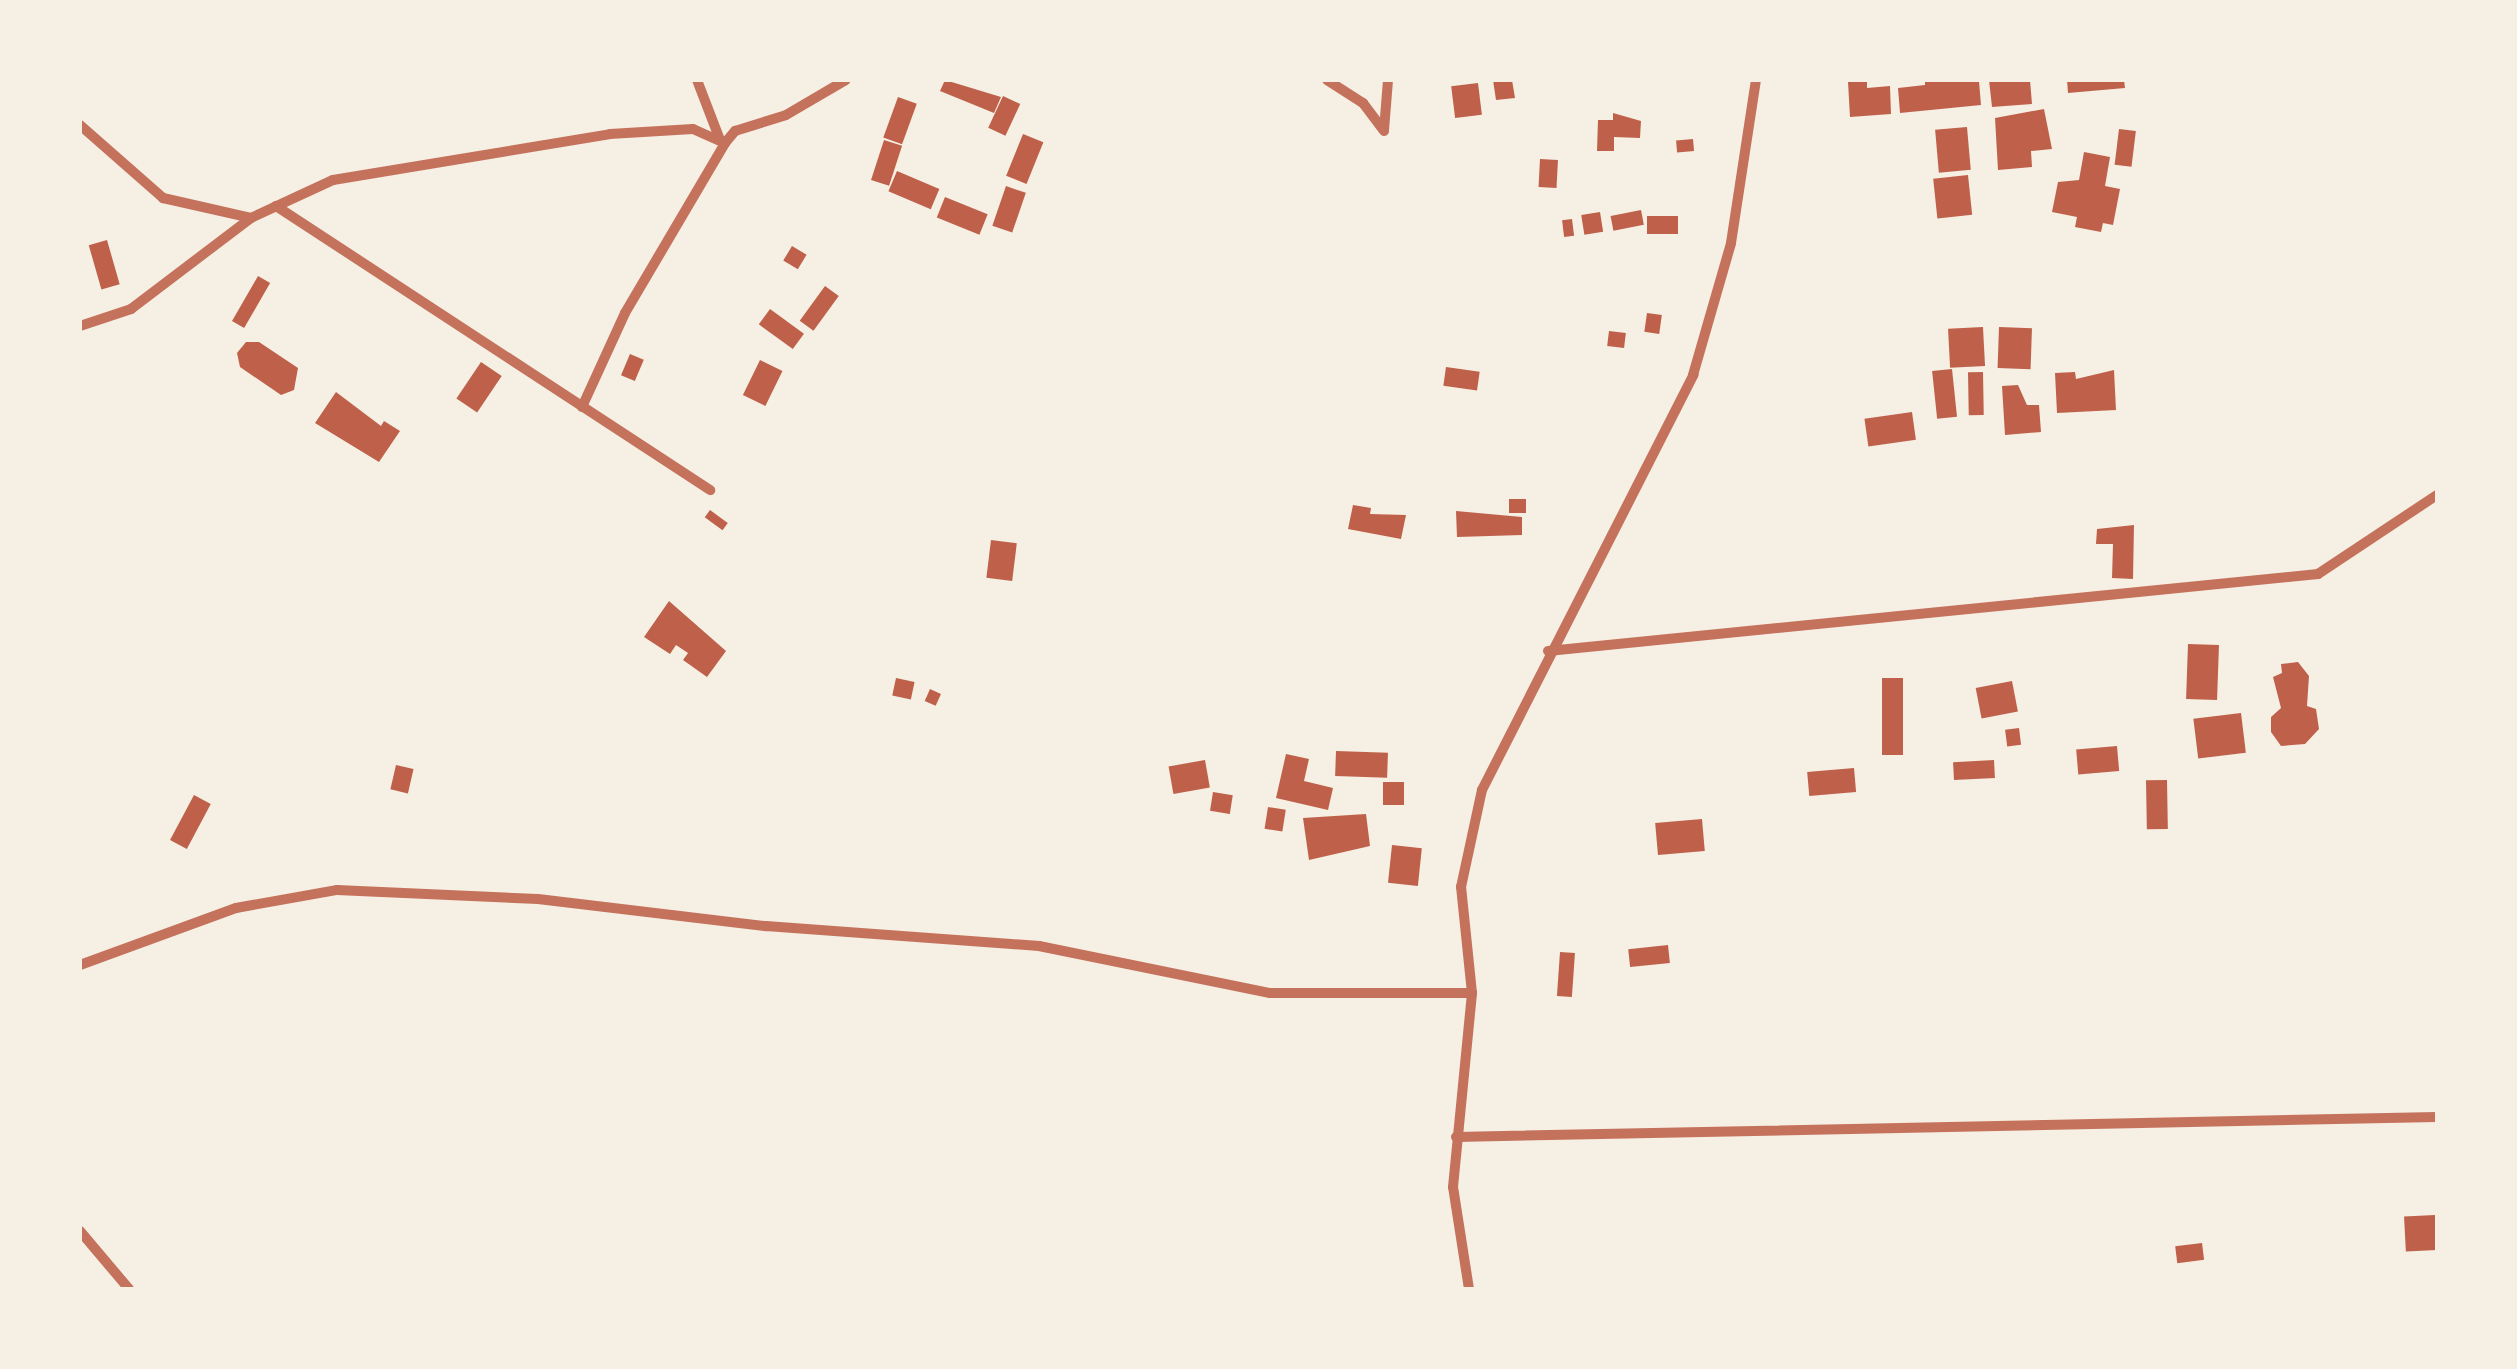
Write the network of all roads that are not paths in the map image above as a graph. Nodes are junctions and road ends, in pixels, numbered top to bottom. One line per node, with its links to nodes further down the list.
1 (696, 80): 7 (street)
2 (846, 80): 7 (street)
3 (1327, 80): 4 (street)
4 (1388, 80)
5 (1756, 80): 14 (street)
6 (80, 126): 9 (street)
7 (722, 142): 8 (street); 11 (street)
8 (276, 206): 9 (street); 11 (street)
9 (250, 218): 10 (street)
10 (80, 326)
11 (582, 407): 12 (street)
12 (710, 490)
13 (2437, 495): 14 (street)
14 (1548, 651): 16 (street)
15 (80, 965): 16 (street)
16 (1472, 993): 18 (street)
17 (2437, 1117): 18 (street)
18 (1456, 1137): 21 (street)
19 (80, 1231): 20 (street)
20 (129, 1289)
21 (1469, 1289)

